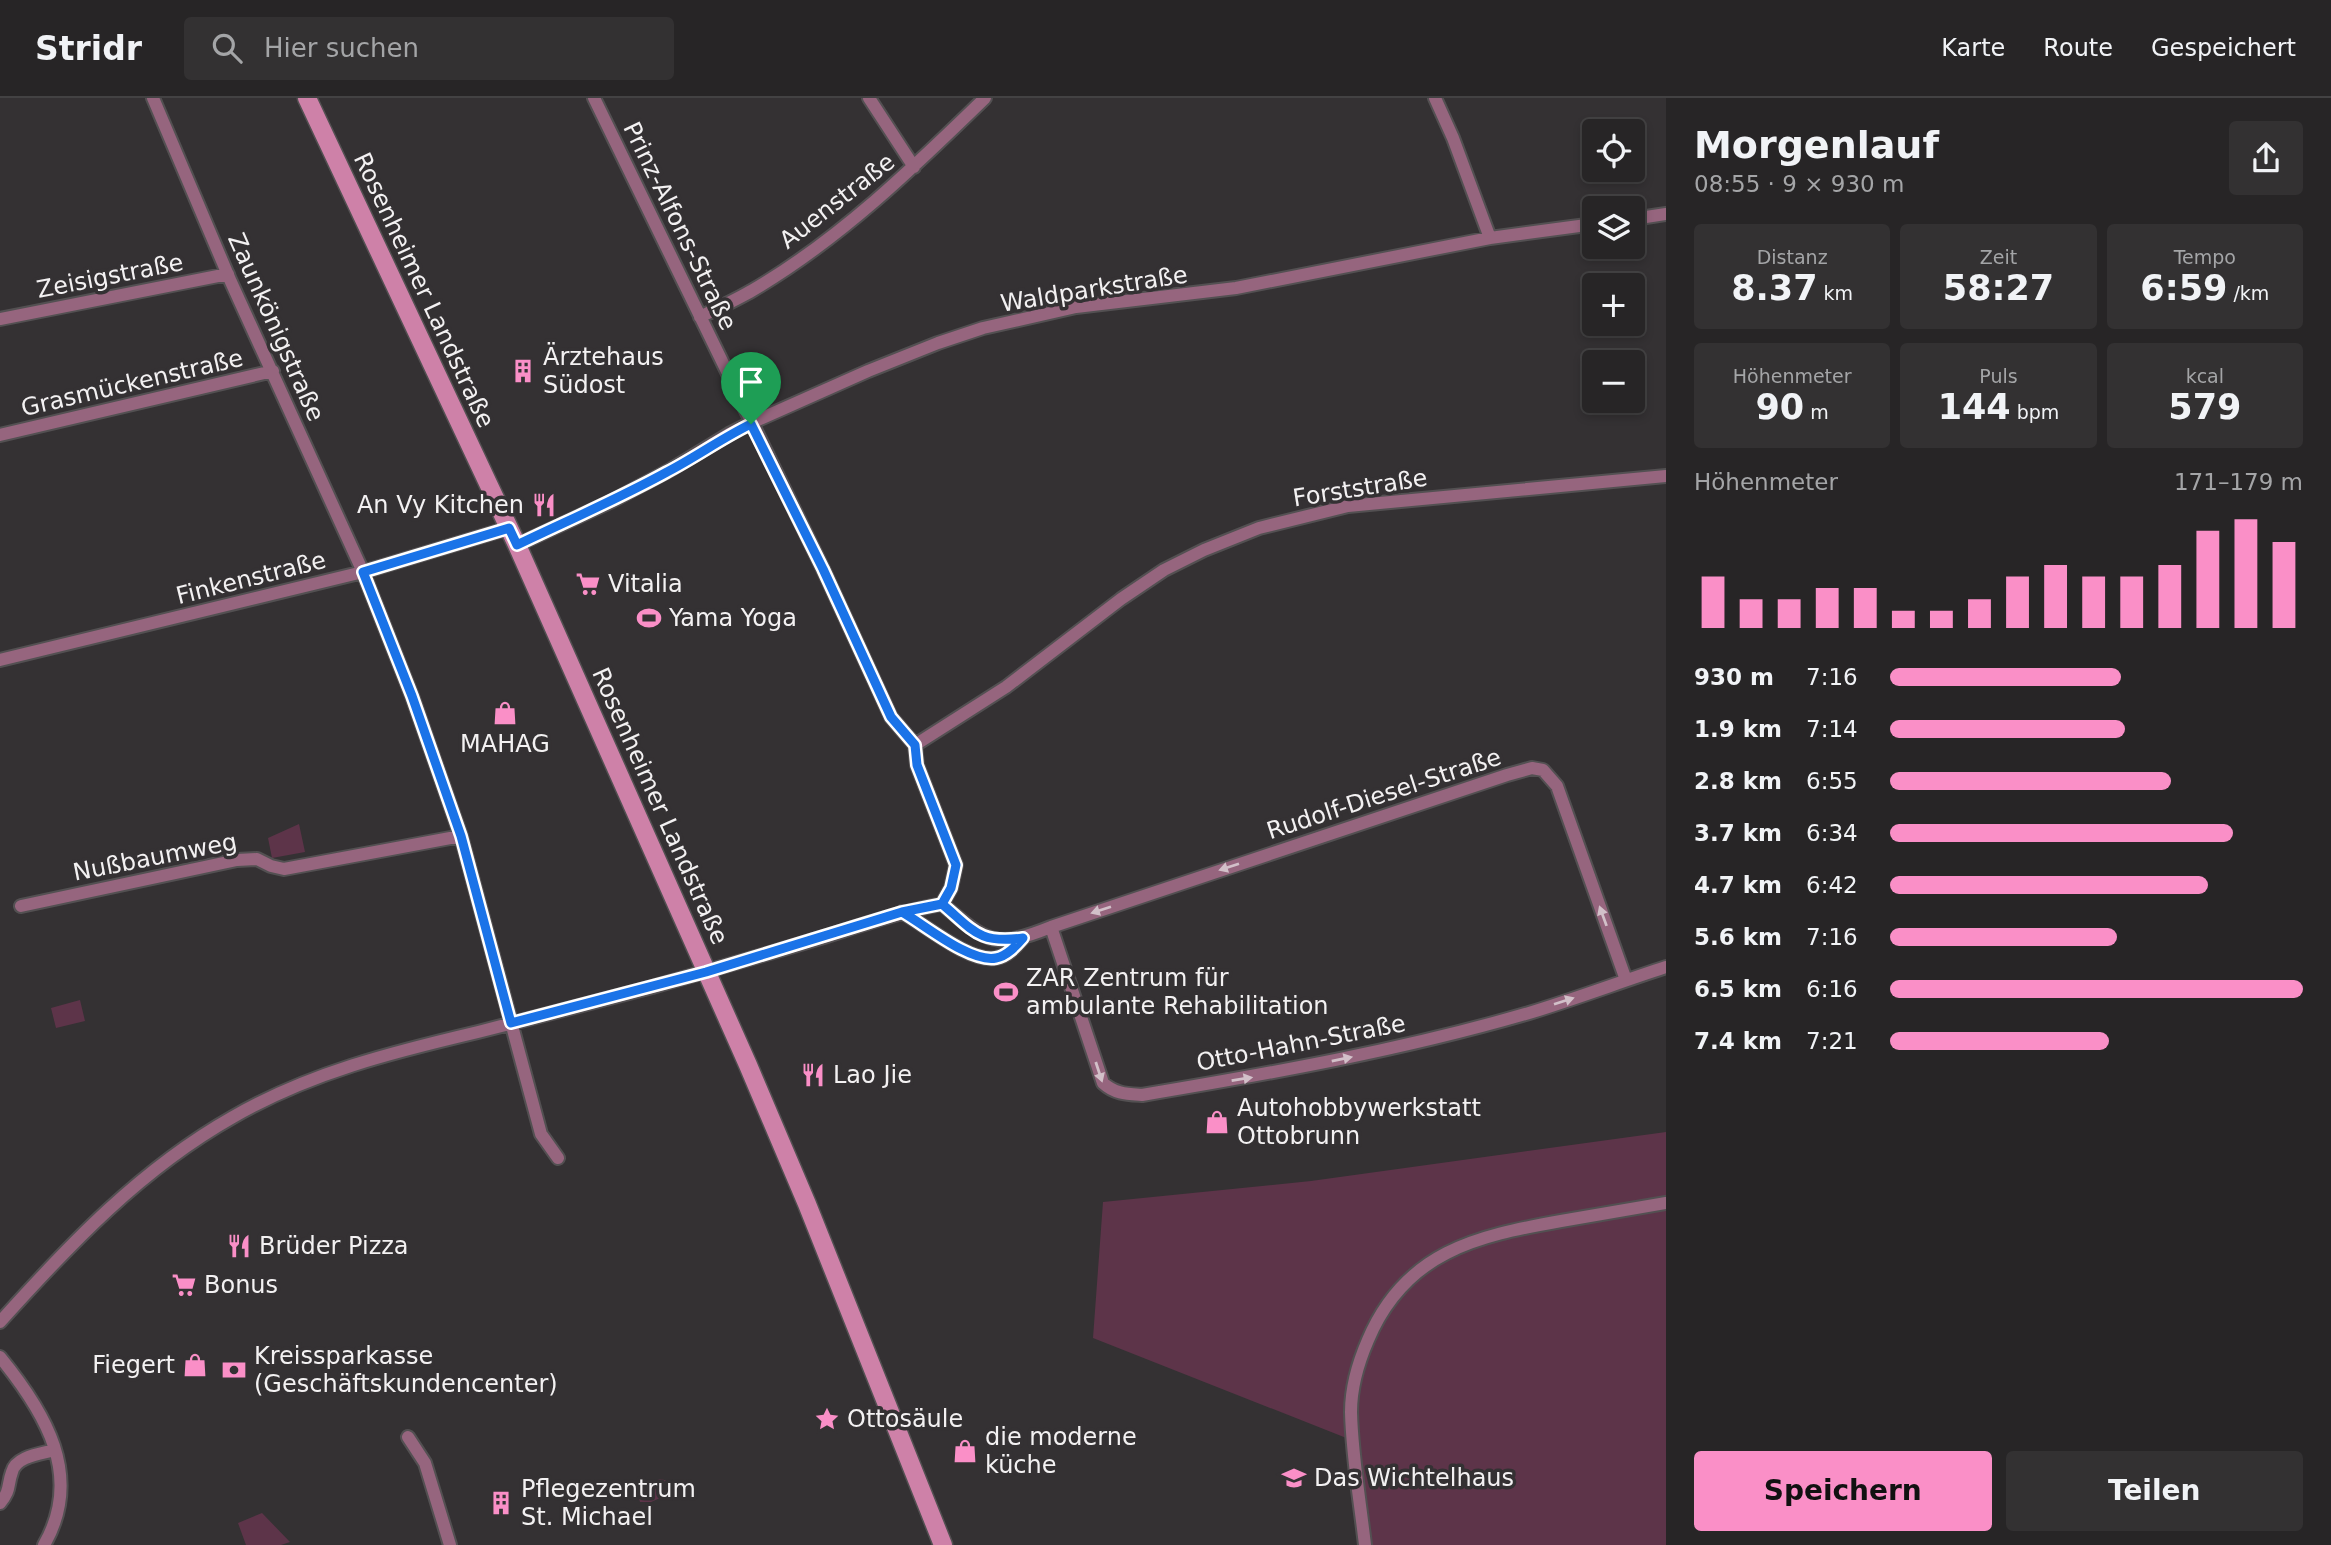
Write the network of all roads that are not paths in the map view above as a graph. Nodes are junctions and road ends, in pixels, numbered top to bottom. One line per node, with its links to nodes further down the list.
1 (153, 98): 12 (street, Zaunkönigstraße)
2 (307, 98): 19 (main road, Rosenheimer Landstraße)
3 (594, 98): 13 (street, Prinz-Alfons-Straße)
4 (869, 98): 7 (street)
5 (985, 98): 7 (street, Auenstraße)
6 (1435, 98): 11 (street)
7 (914, 167): 13 (street, Auenstraße)
8 (1666, 214): 9 (street)
9 (1645, 217)
10 (1582, 226): 11 (street, Waldparkstraße)
11 (1490, 238): 16 (street, Waldparkstraße)
12 (228, 274): 14 (street, Zeisigstraße); 15 (street, Zaunkönigstraße)
13 (700, 317): 16 (street, Prinz-Alfons-Straße)
14 (0, 319)
15 (273, 371): 17 (street, Grasmückenstraße); 21 (street, Zaunkönigstraße)
16 (751, 424): 20 (street, Waldparkstraße); 23 (street, Prinz-Alfons-Straße)
17 (0, 435)
18 (1666, 475): 23 (street, Forststraße)
19 (509, 528): 20 (main road, Rosenheimer Landstraße); 21 (street, Finkenstraße)
20 (517, 545): 31 (main road, Rosenheimer Landstraße)
21 (363, 572): 22 (street, Finkenstraße); 24 (street, Zaunkönigstraße)
22 (0, 660)
23 (915, 745): 25 (street, Prinz-Alfons-Straße)
24 (461, 836): 26 (street, Nußbaumweg); 33 (street, Zaunkönigstraße)
25 (942, 904): 27 (street); 29 (street, Rudolf-Diesel-Straße)
26 (21, 905)
27 (902, 912): 29 (street, Rudolf-Diesel-Straße); 31 (street)
28 (1051, 927): 29 (street, Rudolf-Diesel-Straße); 32 (street, Otto-Hahn-Straße, one-way to 32); 32 (street, Rudolf-Diesel-Straße, one-way to 28)
29 (1023, 938)
30 (1666, 967): 32 (street, Otto-Hahn-Straße)
31 (706, 972): 33 (street); 43 (main road, Rosenheimer Landstraße)
32 (1626, 980)
33 (511, 1023): 34 (street, Zaunkönigstraße); 36 (street)
34 (558, 1158)
35 (1666, 1203): 44 (street)
36 (0, 1322)
37 (0, 1357): 39 (street)
38 (408, 1437): 42 (street)
39 (55, 1450): 40 (street); 41 (street)
40 (0, 1503)
41 (44, 1545)
42 (450, 1545)
43 (943, 1545)
44 (1364, 1545)

